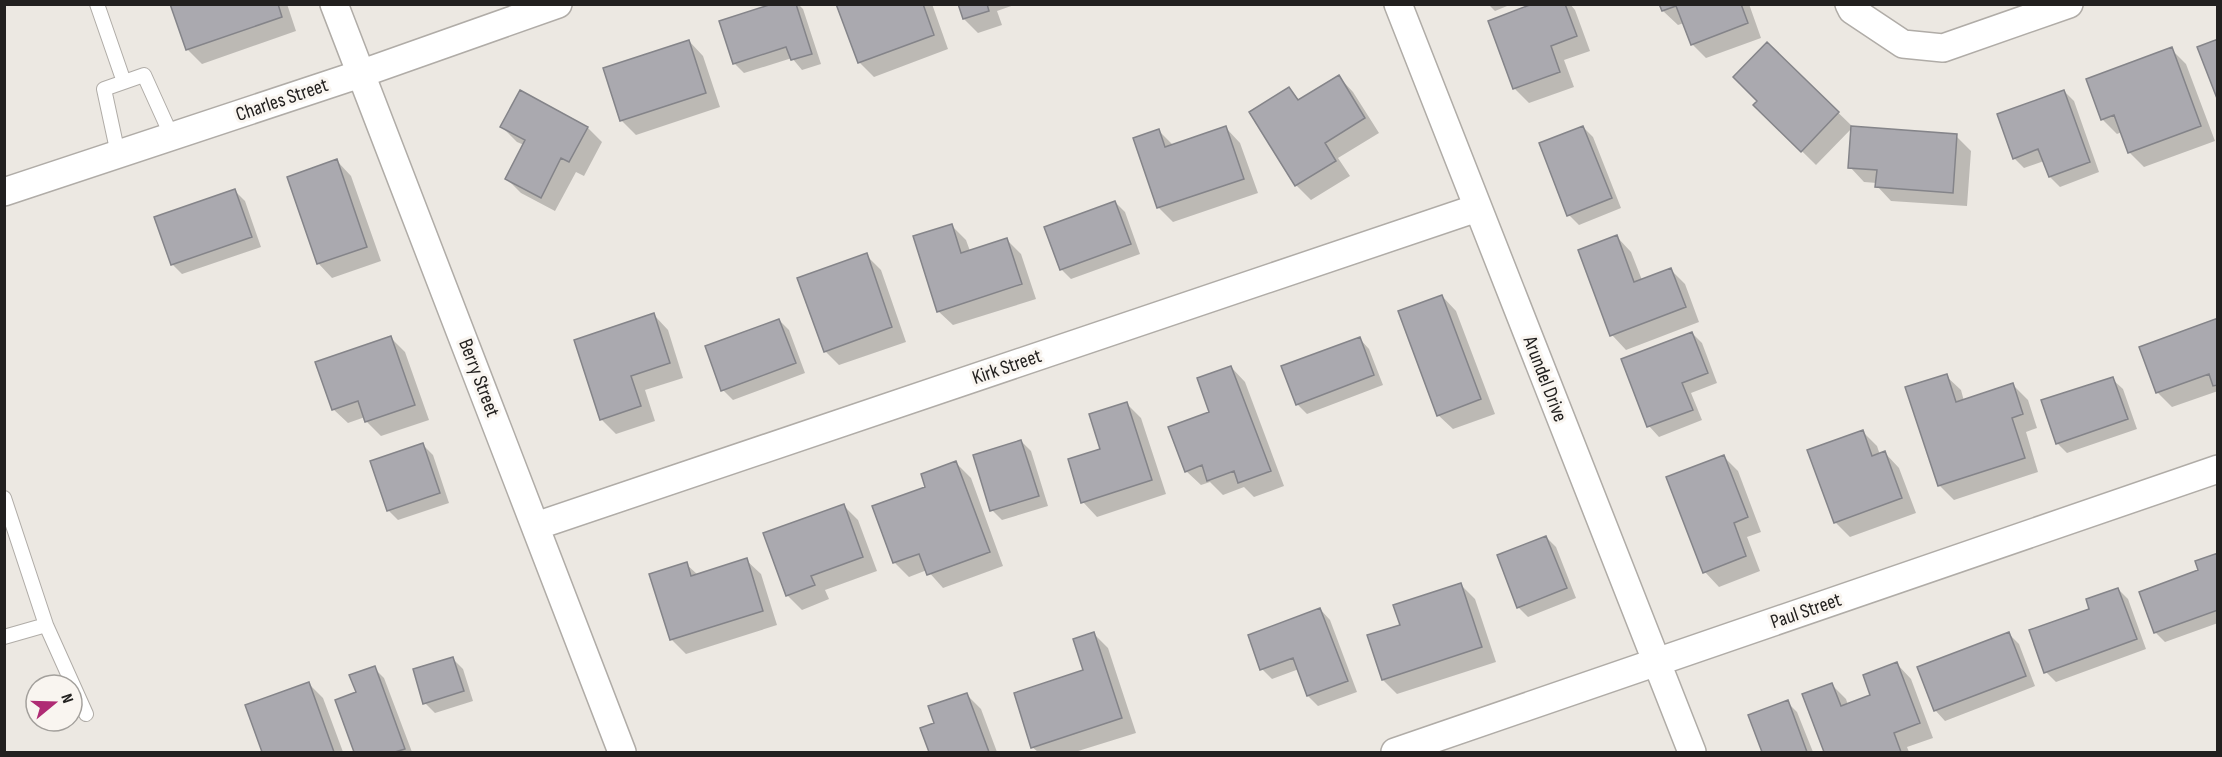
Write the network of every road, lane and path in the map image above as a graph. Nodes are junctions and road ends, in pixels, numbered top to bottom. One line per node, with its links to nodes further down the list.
1 (97, 4): 8 (lane)
2 (334, 4): 7 (street, Berry Street)
3 (558, 4): 7 (street, Charles Street)
4 (1398, 4): 12 (street, Arundel Drive)
5 (1849, 4): 6 (street)
6 (2069, 4)
7 (360, 74): 9 (street, Charles Street); 15 (street, Berry Street)
8 (124, 82): 9 (lane); 10 (lane)
9 (172, 137): 10 (street, Charles Street)
10 (118, 154): 11 (street, Charles Street)
11 (4, 192)
12 (1477, 208): 15 (street, Kirk Street); 18 (street, Arundel Drive)
13 (2217, 469): 18 (street, Paul Street)
14 (4, 498): 16 (lane)
15 (536, 526): 20 (street, Berry Street)
16 (46, 625): 17 (lane); 19 (lane)
17 (4, 638)
18 (1656, 663): 21 (street, Paul Street); 22 (street, Arundel Drive)
19 (86, 714)
20 (622, 753)
21 (1395, 753)
22 (1692, 753)

